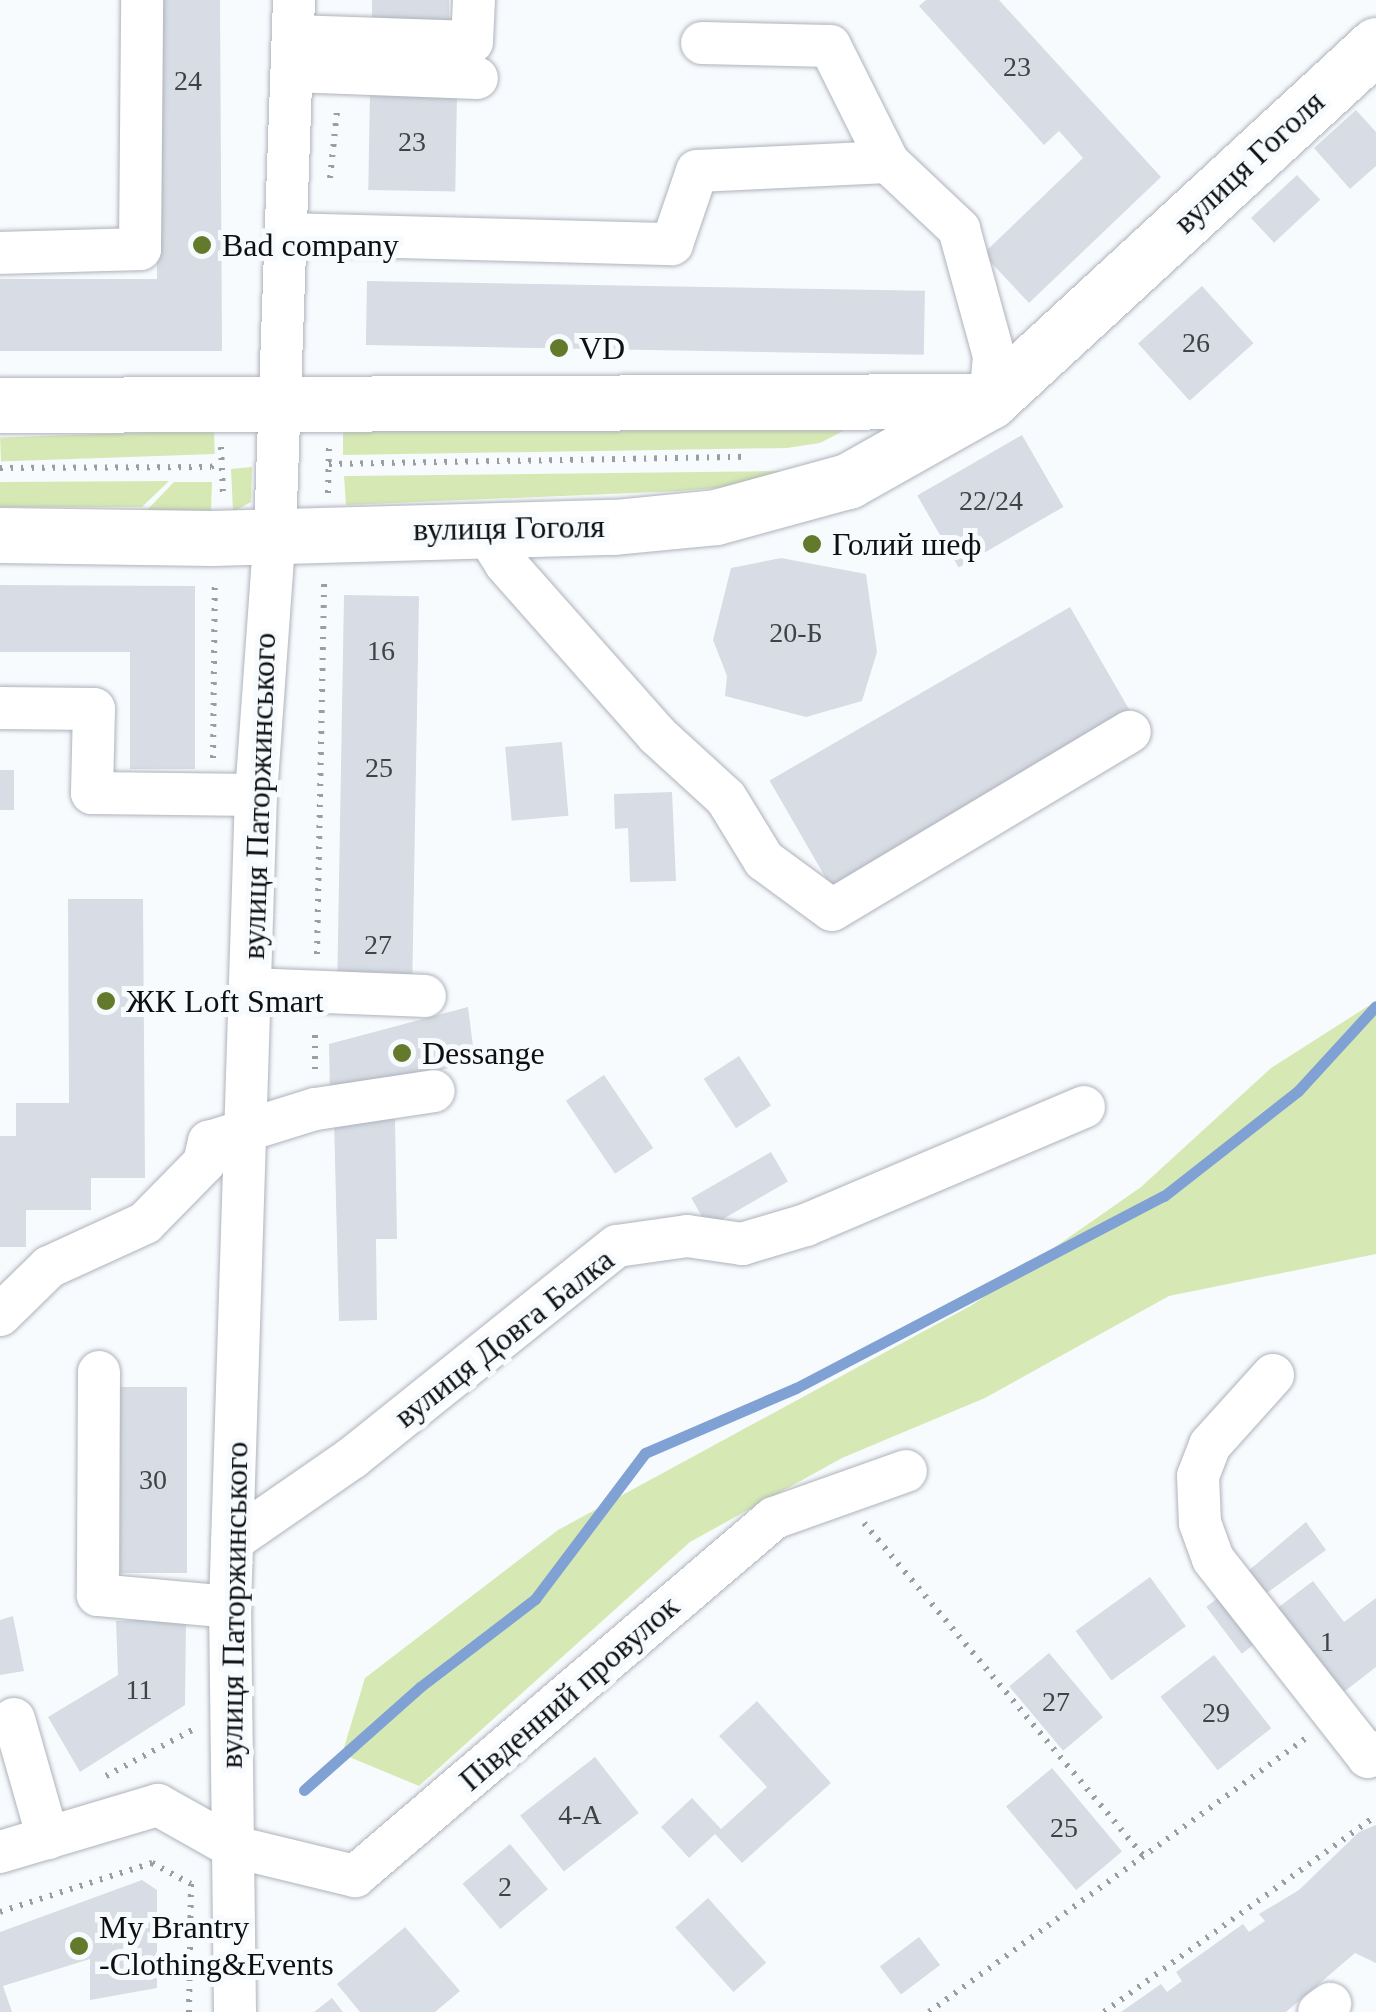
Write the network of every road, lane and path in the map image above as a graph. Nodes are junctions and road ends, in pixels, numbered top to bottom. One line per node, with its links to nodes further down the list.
1 (142, 0): 10 (street)
2 (474, 0): 3 (street)
3 (293, 36): 6 (street); 9 (street, вулиця Паторжинського)
4 (702, 43): 8 (street)
5 (1376, 45): 11 (main road, вулиця Гоголя)
6 (340, 73): 7 (street); 9 (path)
7 (477, 78)
8 (888, 162): 9 (street); 11 (street)
9 (306, 235): 13 (street, вулиця Паторжинського)
10 (0, 253)
11 (990, 401): 13 (main road); 20 (main road, вулиця Гоголя)
12 (0, 405): 13 (main road)
13 (278, 406): 21 (street, вулиця Паторжинського)
14 (223, 430): 16 (path)
15 (746, 457): 17 (path)
16 (220, 462): 18 (path); 19 (path)
17 (329, 464)
18 (0, 468)
19 (223, 487)
20 (484, 530): 21 (main road, вулиця Гоголя); 25 (street)
21 (275, 533): 22 (main road, вулиця Гоголя); 26 (street, вулиця Паторжинського)
22 (0, 535)
23 (324, 670): 28 (path)
24 (0, 708): 26 (street)
25 (1130, 732)
26 (256, 795): 27 (street, вулиця Паторжинського)
27 (251, 989): 28 (street); 32 (street, вулиця Паторжинського)
28 (317, 994): 29 (street)
29 (425, 996)
30 (434, 1091): 32 (street)
31 (1084, 1107): 38 (street, вулиця Довга Балка)
32 (247, 1132): 33 (street); 38 (street, вулиця Паторжинського)
33 (0, 1315)
34 (99, 1372): 39 (street)
35 (1273, 1375): 40 (street)
36 (906, 1472): 37 (street, Південний провулок)
37 (840, 1494): 45 (street, Південний провулок); 47 (path)
38 (232, 1541): 39 (street, вулиця Паторжинського)
39 (230, 1608): 45 (street, вулиця Паторжинського)
40 (1340, 1714): 42 (street); 47 (path)
41 (14, 1719): 44 (street)
42 (1372, 1754)
43 (1376, 1816): 52 (path)
44 (48, 1838): 45 (street); 46 (street)
45 (231, 1846): 50 (street, вулиця Паторжинського)
46 (0, 1852)
47 (1144, 1855): 51 (path)
48 (0, 1912): 49 (path)
49 (188, 2012)
50 (235, 2012)
51 (929, 2012)
52 (1104, 2012)

